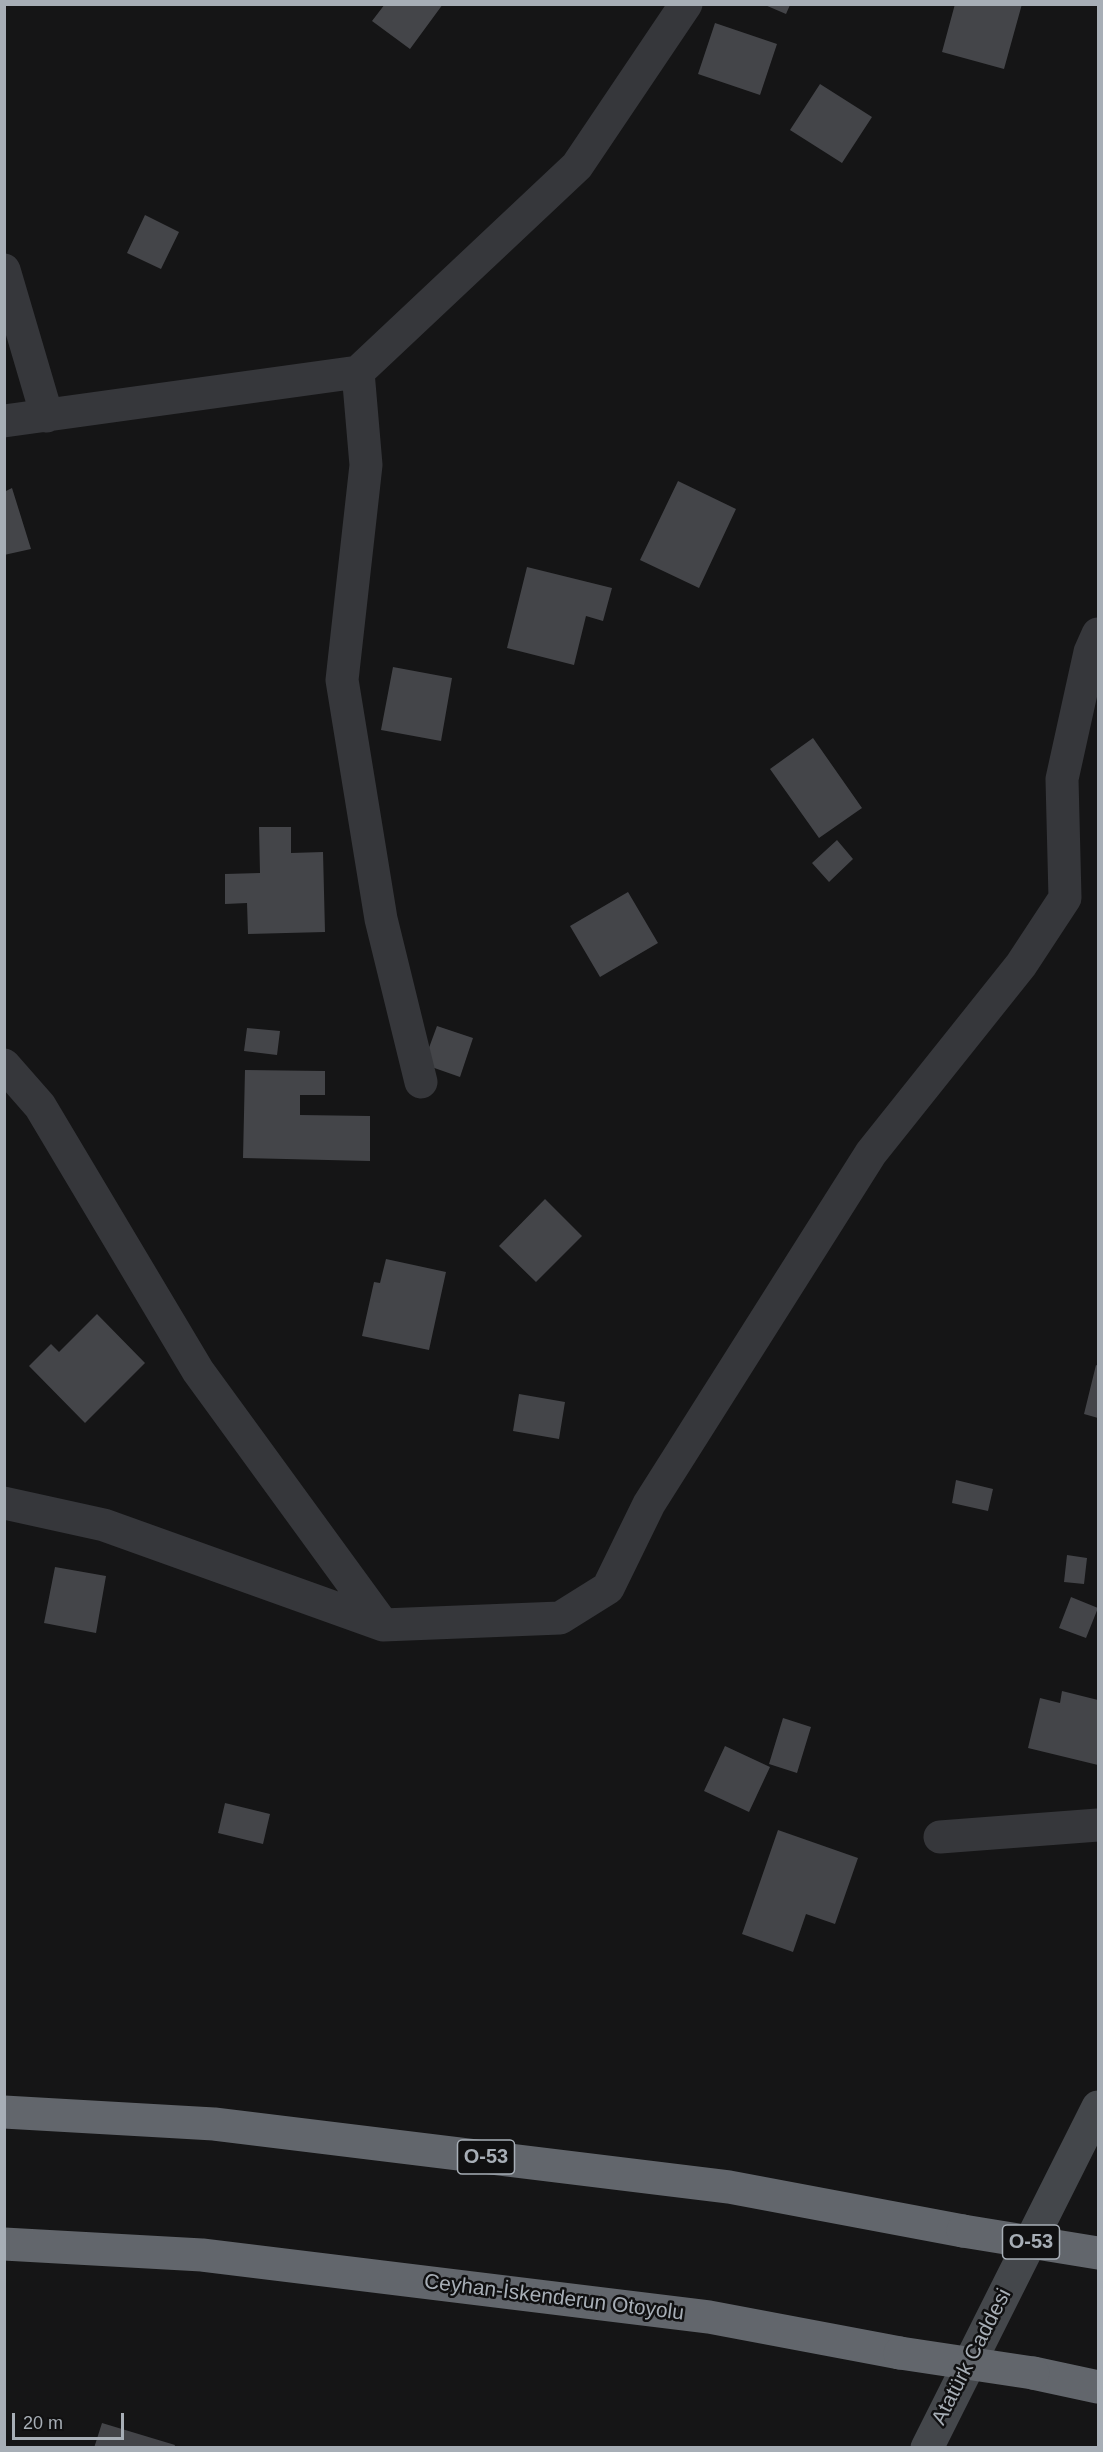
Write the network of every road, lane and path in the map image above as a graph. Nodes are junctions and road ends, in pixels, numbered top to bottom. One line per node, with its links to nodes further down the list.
1 (686, 4): 3 (street)
2 (4, 270): 4 (street)
3 (358, 372): 4 (street); 8 (street)
4 (47, 416): 5 (street)
5 (4, 422)
6 (1098, 634): 10 (street)
7 (4, 1065): 10 (street)
8 (421, 1082)
9 (4, 1503): 10 (street)
10 (383, 1625)
11 (1098, 1825): 12 (street)
12 (940, 1837)
13 (1098, 2107): 18 (street, Atatürk Caddesi)
14 (4, 2112): 16 (highway, O-53, bridge)
15 (4, 2244): 17 (highway, Ceyhan-İskenderun Otoyolu, bridge)
16 (1098, 2253)
17 (1098, 2387)
18 (927, 2448)

